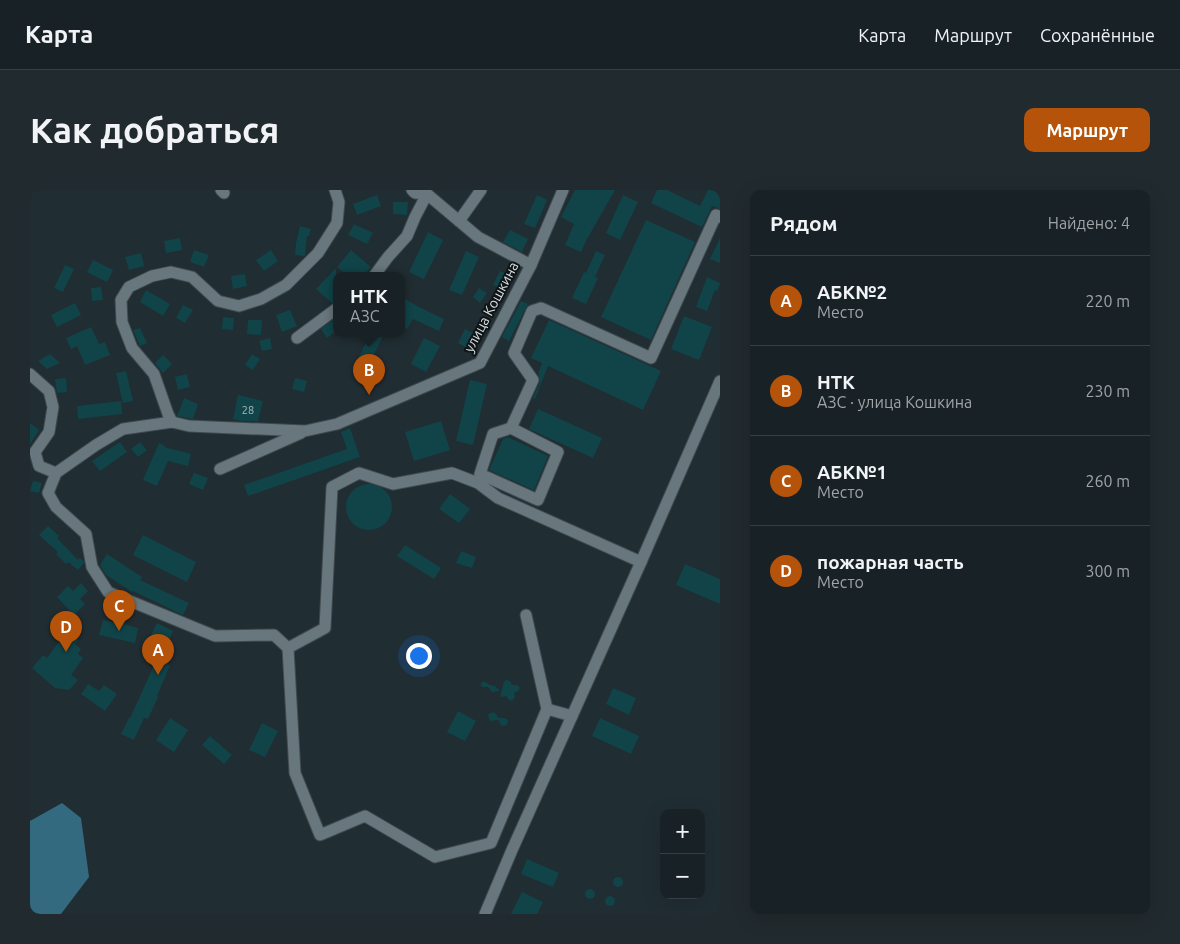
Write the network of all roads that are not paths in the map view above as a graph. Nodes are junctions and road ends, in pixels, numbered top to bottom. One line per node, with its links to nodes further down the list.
1 (334, 190): 14 (street)
2 (412, 190): 5 (street)
3 (481, 190): 7 (street)
4 (563, 190): 8 (street, улица Кошкина)
5 (427, 194): 7 (street); 9 (street)
6 (720, 217): 15 (street)
7 (459, 221): 8 (street)
8 (530, 265): 16 (street, улица Кошкина)
9 (377, 272)
10 (333, 312): 11 (street)
11 (297, 338)
12 (30, 374): 17 (street)
13 (720, 381): 20 (street)
14 (172, 422): 16 (street, улица Кошкина); 19 (street, улица Кошкина)
15 (511, 428): 15 (street)
16 (305, 431): 18 (street)
17 (34, 467): 19 (street)
18 (220, 469)
19 (56, 473): 22 (street)
20 (641, 562): 22 (street); 24 (street)
21 (526, 615): 23 (street)
22 (288, 648): 23 (street)
23 (547, 709): 24 (street)
24 (572, 716): 25 (street)
25 (486, 914)

